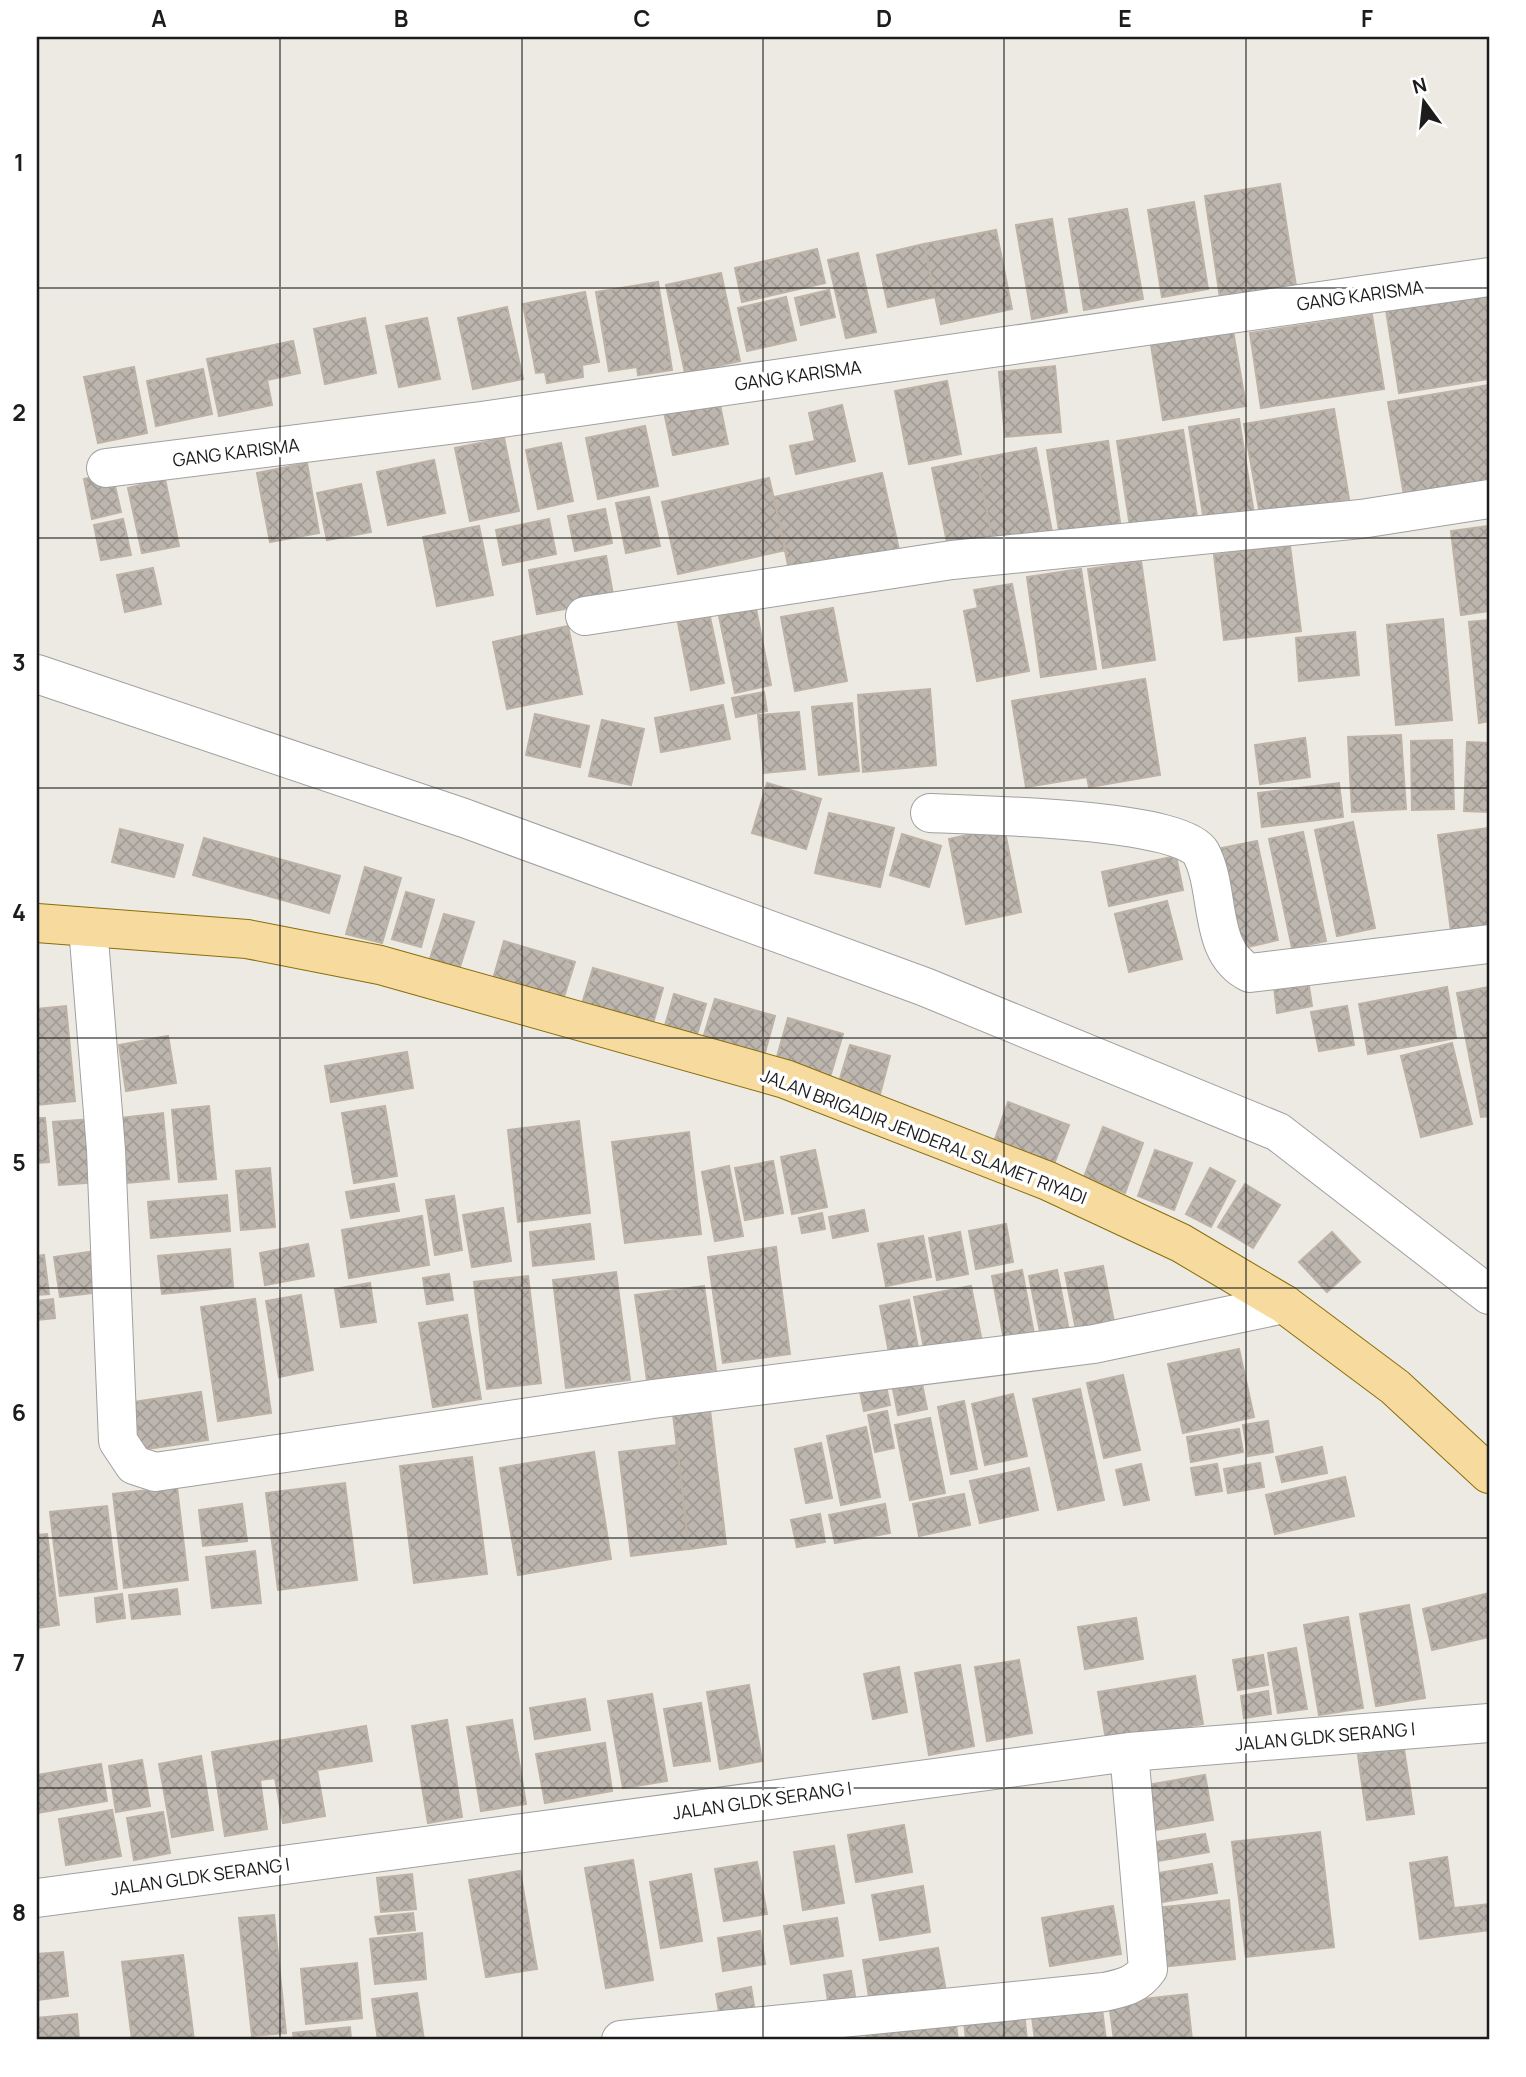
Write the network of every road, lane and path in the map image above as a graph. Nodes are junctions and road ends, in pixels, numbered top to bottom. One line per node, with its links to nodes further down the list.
1 (1489, 277): 2 (street, GANG KARISMA)
2 (107, 468)
3 (1489, 499): 4 (street)
4 (585, 617)
5 (37, 674): 10 (street)
6 (930, 813): 9 (street)
7 (37, 923): 8 (main road, JALAN BRIGADIR JENDERAL SLAMET RIYADI)
8 (88, 927): 11 (main road, JALAN BRIGADIR JENDERAL SLAMET RIYADI); 11 (street)
9 (1489, 944)
10 (1489, 1295)
11 (1284, 1304): 12 (main road, JALAN BRIGADIR JENDERAL SLAMET RIYADI)
12 (1489, 1474)
13 (1489, 1723): 14 (street, JALAN GLDK SERANG I)
14 (1129, 1752): 15 (street, JALAN GLDK SERANG I); 16 (street)
15 (42, 1897)
16 (621, 2040)

